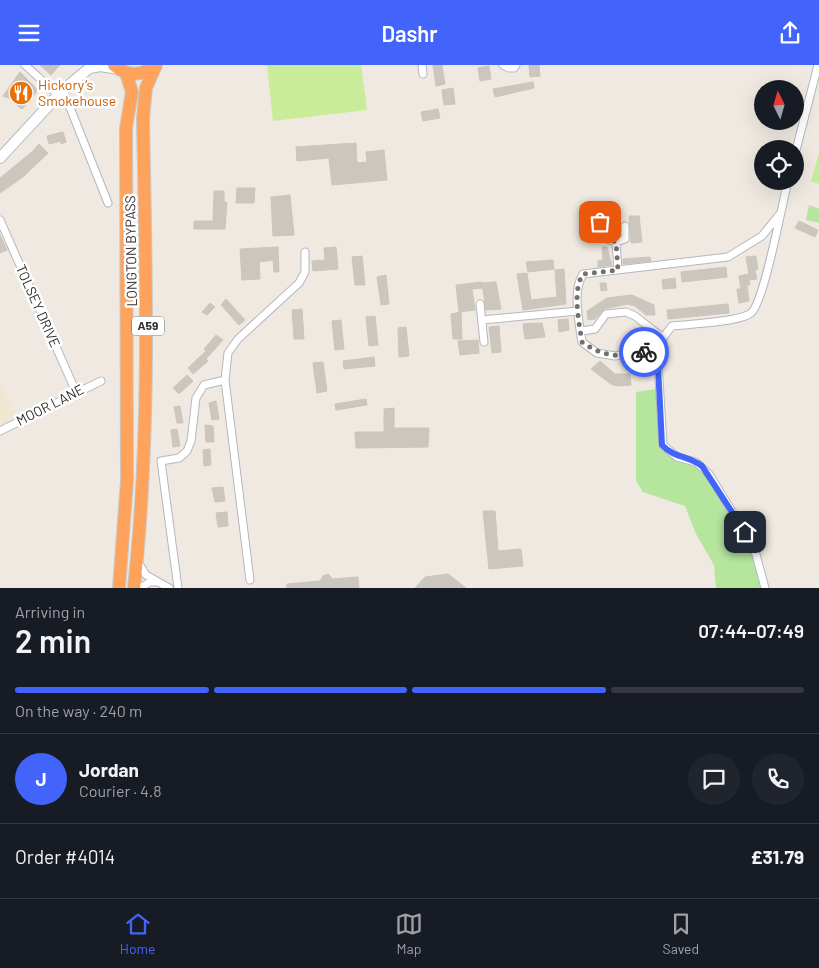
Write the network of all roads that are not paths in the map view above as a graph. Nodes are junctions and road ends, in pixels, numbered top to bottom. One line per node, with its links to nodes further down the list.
1 (25, 65): 10 (street)
2 (155, 65): 8 (highway); 33 (highway, LONGTON BYPASS / A59)
3 (422, 65): 9 (street)
4 (503, 65): 5 (street)
5 (516, 65)
6 (818, 65): 11 (street)
7 (92, 66): 8 (street); 10 (street)
8 (120, 69): 36 (highway, LONGTON BYPASS / A59)
9 (423, 74)
10 (61, 92): 12 (street); 14 (street)
11 (799, 140)
12 (0, 158)
13 (786, 190): 15 (street)
14 (108, 203)
15 (779, 215): 21 (street); 26 (street)
16 (0, 220): 31 (street, TOLSEY DRIVE)
17 (600, 222): 19 (street)
18 (625, 226): 19 (street)
19 (616, 242): 21 (street)
20 (305, 252): 29 (street)
21 (618, 270): 23 (street)
22 (480, 304): 24 (street)
23 (578, 311): 24 (street); 25 (street)
24 (482, 320): 27 (street)
25 (580, 331): 26 (street); 28 (street)
26 (663, 338): 28 (street)
27 (484, 342)
28 (657, 345): 41 (street)
29 (225, 380): 34 (street); 40 (street)
30 (100, 381): 31 (street, MOOR LANE)
31 (76, 392): 32 (street, MOOR LANE)
32 (0, 431)
33 (137, 561): 35 (street); 37 (highway, LONGTON BYPASS / A59)
34 (250, 580)
35 (158, 583): 38 (street); 39 (street)
36 (119, 588)
37 (134, 588)
38 (140, 588)
39 (169, 588)
40 (178, 588)
41 (765, 588)

